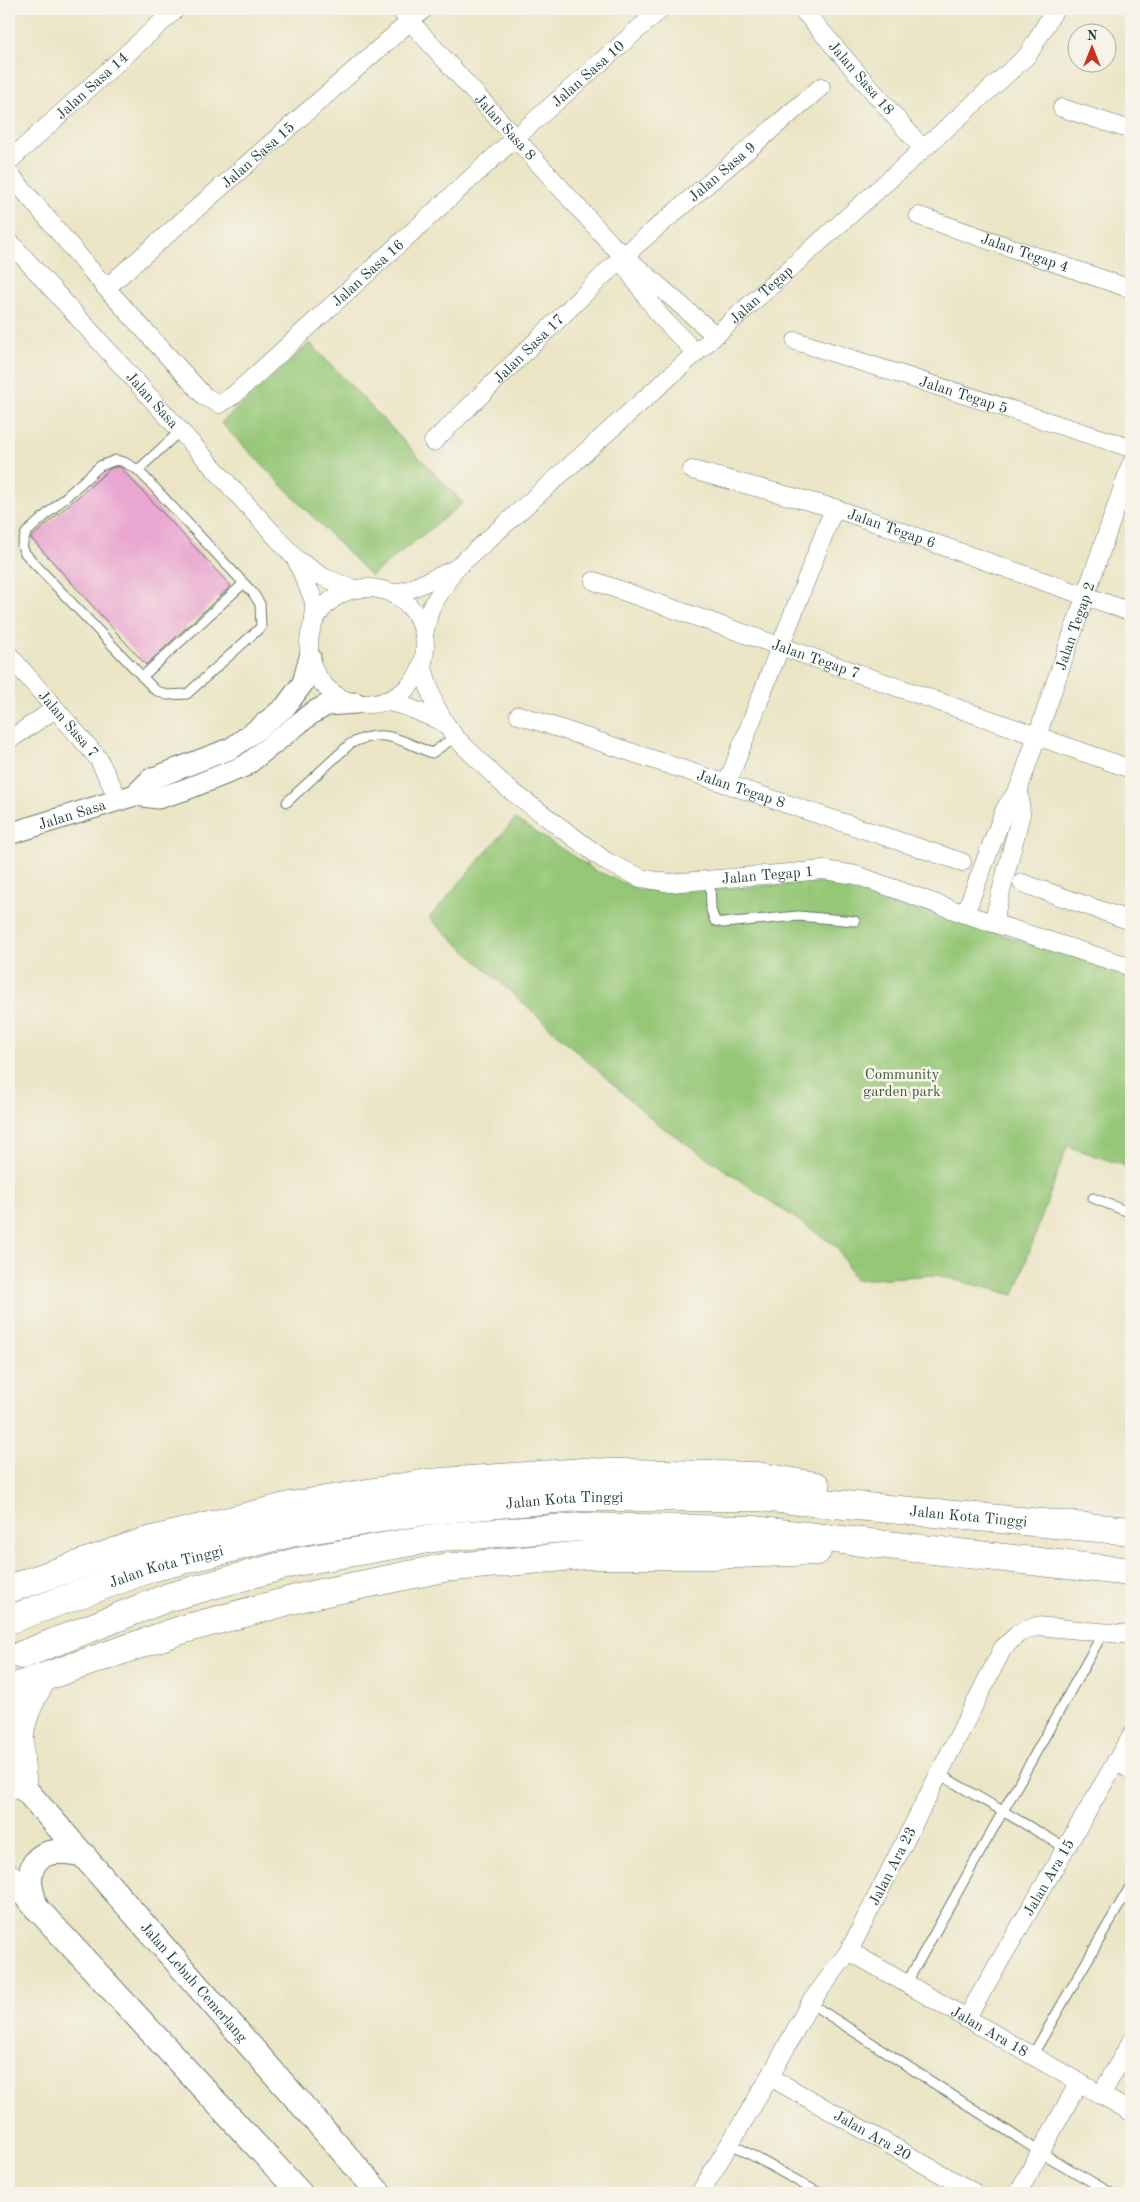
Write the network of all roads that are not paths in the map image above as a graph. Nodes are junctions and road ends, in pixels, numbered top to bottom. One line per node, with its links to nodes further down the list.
1 (176, 9): 12 (street, Jalan Sasa 14)
2 (424, 9): 6 (street, Jalan Sasa 15)
3 (661, 9): 10 (street, Jalan Sasa 10)
4 (802, 9): 11 (street, Jalan Sasa 18)
5 (1055, 9): 11 (street, Jalan Tegap)
6 (404, 15): 10 (street, Jalan Sasa 8); 17 (street, Jalan Sasa 15)
7 (821, 87): 16 (street, Jalan Sasa 9)
8 (1062, 108): 9 (street)
9 (1131, 130)
10 (515, 138): 16 (street, Jalan Sasa 8); 17 (street, Jalan Sasa 16)
11 (922, 148): 19 (street, Jalan Tegap)
12 (9, 161)
13 (9, 173): 17 (street)
14 (919, 216): 18 (street, Jalan Tegap 4)
15 (9, 241): 22 (street, Jalan Sasa)
16 (619, 253): 19 (street, Jalan Sasa 8); 21 (street, Jalan Sasa 8); 23 (street, Jalan Sasa 17)
17 (106, 288)
18 (1131, 289)
19 (715, 335): 21 (street, Jalan Tegap)
20 (796, 341): 24 (street, Jalan Tegap 5)
21 (696, 353): 30 (street, Jalan Tegap)
22 (180, 431): 26 (lane); 29 (street, Jalan Sasa)
23 (433, 442)
24 (1131, 448)
25 (1131, 464): 35 (street, Jalan Tegap 2)
26 (138, 470): 32 (lane); 43 (lane)
27 (692, 470): 28 (street, Jalan Tegap 6)
28 (834, 508): 35 (street, Jalan Tegap 6); 39 (street)
29 (296, 559): 33 (street, Jalan Sasa); 37 (street, Jalan Sasa)
30 (454, 570): 34 (street, Jalan Tegap); 38 (street, Jalan Tegap)
31 (594, 581): 39 (street, Jalan Tegap 7)
32 (243, 584): 43 (lane); 43 (lane)
33 (354, 589): 34 (street); 37 (street)
34 (392, 594): 38 (street)
35 (1086, 596): 36 (street, Jalan Tegap 6); 49 (street, Jalan Tegap 2)
36 (1131, 612)
37 (314, 623): 41 (street)
38 (424, 635): 42 (street)
39 (780, 646): 49 (street, Jalan Tegap 7); 52 (street)
40 (9, 655): 46 (street, Jalan Sasa 7)
41 (310, 657): 45 (street); 54 (street, Jalan Sasa)
42 (422, 665): 44 (street); 48 (street, Jalan Tegap 1)
43 (142, 677)
44 (385, 701): 45 (street); 48 (street, Jalan Tegap 1)
45 (356, 702): 54 (street, Jalan Sasa)
46 (55, 709): 50 (street); 54 (street, Jalan Sasa 7)
47 (519, 715): 52 (street, Jalan Tegap 8)
48 (450, 730): 55 (lane); 58 (street, Jalan Tegap 1)
49 (1036, 736): 51 (street, Jalan Tegap 7); 53 (street, Jalan Tegap 2)
50 (9, 740)
51 (1131, 769)
52 (727, 784): 57 (street, Jalan Tegap 8)
53 (1019, 788): 60 (street, Jalan Tegap 2); 63 (street, Jalan Tegap 2)
54 (127, 798): 56 (street, Jalan Sasa)
55 (287, 802)
56 (9, 834)
57 (962, 862)
58 (710, 879): 60 (street, Jalan Tegap 1); 61 (lane)
59 (1022, 883): 62 (street)
60 (965, 914): 63 (street, Jalan Tegap 1)
61 (855, 921)
62 (1131, 921)
63 (993, 923): 64 (street, Jalan Tegap 1)
64 (1131, 967)
65 (1093, 1198): 66 (lane)
66 (1131, 1213)
67 (935, 1512): 68 (highway, Jalan Kota Tinggi); 71 (highway); 72 (highway, Jalan Kota Tinggi)
68 (1131, 1531)
69 (921, 1548): 70 (highway, Jalan Kota Tinggi); 75 (highway, Jalan Kota Tinggi); 76 (highway)
70 (1131, 1572)
71 (9, 1588)
72 (11, 1619)
73 (1103, 1633): 74 (street, Jalan Ara 23); 80 (street, Jalan Ara 23); 82 (lane)
74 (1131, 1636)
75 (22, 1655)
76 (43, 1678): 77 (highway); 81 (highway)
77 (10, 1688)
78 (1131, 1736): 79 (street, Jalan Ara 15)
79 (1124, 1766): 83 (street, Jalan Ara 15)
80 (939, 1774): 82 (lane); 88 (street, Jalan Ara 23)
81 (16, 1778): 84 (main road, Jalan Lebuh Cemerlang)
82 (1003, 1811): 83 (lane); 89 (lane)
83 (1066, 1848): 91 (street, Jalan Ara 15)
84 (84, 1855): 87 (main road); 101 (main road, Jalan Lebuh Cemerlang)
85 (9, 1878): 87 (main road)
86 (1131, 1885): 93 (lane)
87 (36, 1908): 100 (main road)
88 (849, 1951): 89 (street, Jalan Ara 18); 90 (street, Jalan Ara 23)
89 (906, 1984): 91 (street, Jalan Ara 18)
90 (810, 2003): 94 (street, Jalan Ara 23); 99 (lane)
91 (966, 2019): 93 (street, Jalan Ara 18)
92 (1131, 2042): 96 (street)
93 (1032, 2056): 95 (street, Jalan Ara 18)
94 (770, 2077): 98 (street, Jalan Ara 23); 104 (street, Jalan Ara 20)
95 (1079, 2082): 96 (street, Jalan Ara 18); 99 (street)
96 (1102, 2095): 97 (street, Jalan Ara 18)
97 (1131, 2112)
98 (730, 2143): 102 (street, Jalan Ara 23); 103 (lane)
99 (1040, 2152): 105 (street); 106 (lane)
100 (300, 2193)
101 (379, 2193)
102 (700, 2193)
103 (818, 2193)
104 (976, 2193)
105 (1018, 2193)
106 (1111, 2193)

